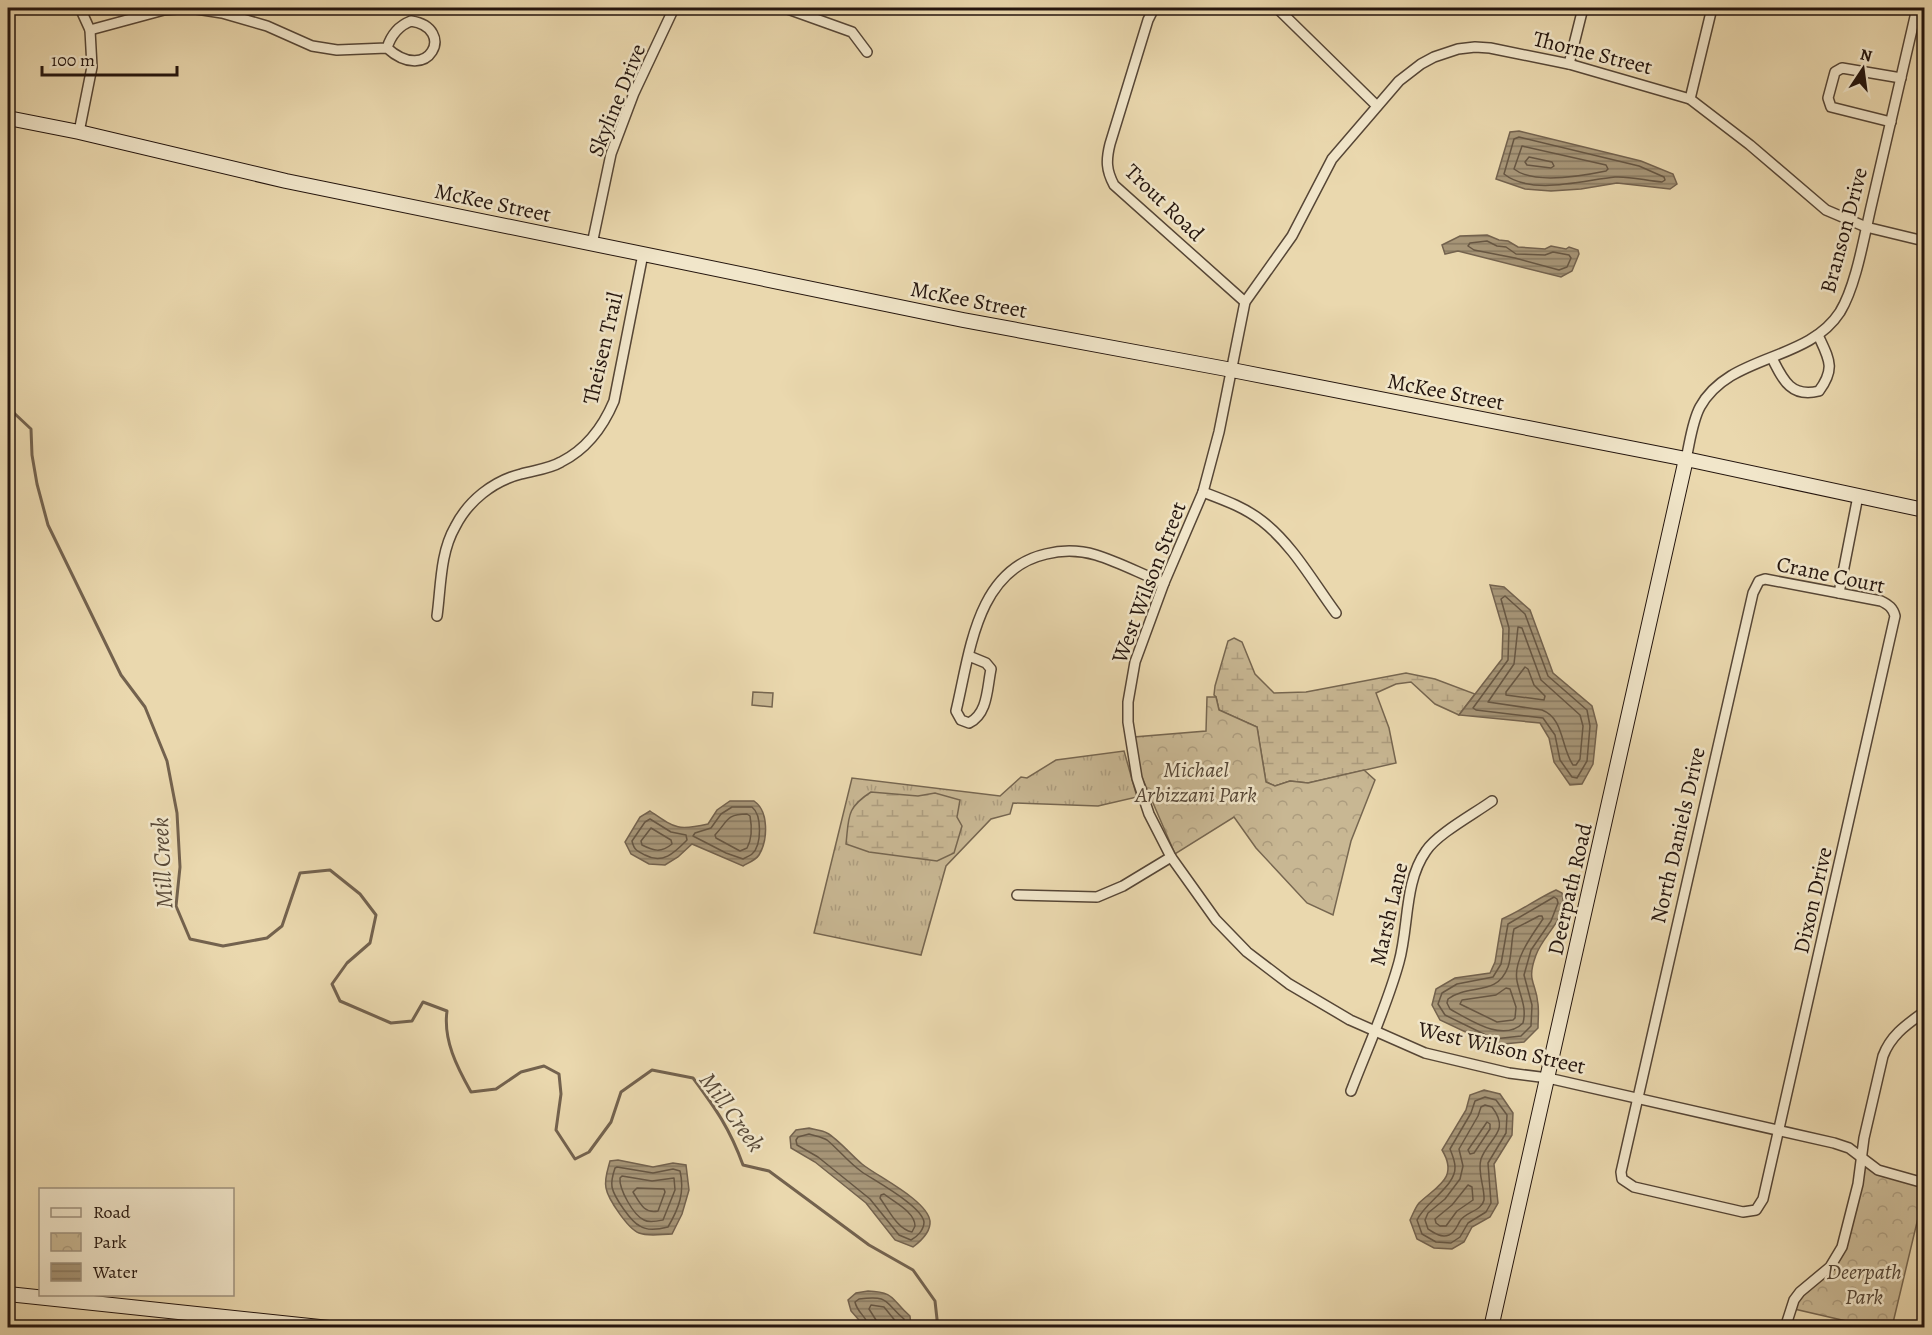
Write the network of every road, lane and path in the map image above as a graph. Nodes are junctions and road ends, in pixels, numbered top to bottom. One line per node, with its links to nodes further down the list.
1 (80, 8): 9 (street)
2 (674, 8): 21 (street, Skyline Drive)
3 (785, 8): 11 (street)
4 (1154, 8): 23 (street, Trout Road)
5 (1277, 8): 15 (street)
6 (1582, 8): 12 (street)
7 (1712, 8): 14 (street)
8 (1917, 8): 13 (street, Branson Drive)
9 (90, 30): 10 (street); 18 (street)
10 (387, 48): 10 (street)
11 (867, 52)
12 (1569, 64): 14 (street, Thorne Street); 15 (street, Thorne Street)
13 (1901, 78): 17 (street, Branson Drive); 17 (street)
14 (1690, 99): 19 (street, Thorne Street)
15 (1377, 106): 23 (street, Thorne Street)
16 (8, 118): 18 (street, McKee Street)
17 (1891, 122): 19 (street, Branson Drive)
18 (79, 132): 21 (street, McKee Street)
19 (1866, 226): 20 (street, Thorne Street); 24 (street, Branson Drive)
20 (1924, 241)
21 (592, 244): 22 (street, McKee Street)
22 (643, 254): 26 (street, McKee Street); 36 (street, Theisen Trail)
23 (1245, 302): 26 (street, Thorne Street)
24 (1818, 335): 25 (street, Branson Drive); 25 (street)
25 (1772, 358): 27 (street, Branson Drive)
26 (1232, 370): 27 (street, McKee Street); 28 (street, West Wilson Street)
27 (1686, 459): 29 (street, McKee Street); 43 (street, Deerpath Road)
28 (1203, 492): 32 (street, West Wilson Street); 35 (street)
29 (1858, 496): 30 (street, McKee Street); 33 (street)
30 (1924, 510)
31 (1759, 581): 33 (street, Crane Court); 45 (street, North Daniels Drive)
32 (1164, 583): 37 (street); 39 (street, West Wilson Street)
33 (1839, 593): 34 (street, Crane Court)
34 (1893, 610): 46 (street, Dixon Drive)
35 (1335, 613)
36 (437, 616)
37 (969, 656): 37 (street)
38 (1492, 801): 42 (street, Marsh Lane)
39 (1171, 857): 40 (street); 42 (street, West Wilson Street)
40 (1017, 895)
41 (1924, 1012): 47 (street)
42 (1374, 1031): 43 (street, West Wilson Street); 44 (street, Marsh Lane)
43 (1548, 1078): 45 (street, West Wilson Street); 52 (street, Deerpath Road)
44 (1351, 1091)
45 (1637, 1098): 46 (street, West Wilson Street); 49 (street, North Daniels Drive)
46 (1779, 1130): 47 (street, West Wilson Street); 49 (street, Dixon Drive)
47 (1862, 1158): 48 (street, West Wilson Street); 53 (street)
48 (1924, 1183)
49 (1763, 1199)
50 (8, 1294): 51 (street)
51 (329, 1328)
52 (1491, 1328)
53 (1785, 1328)

